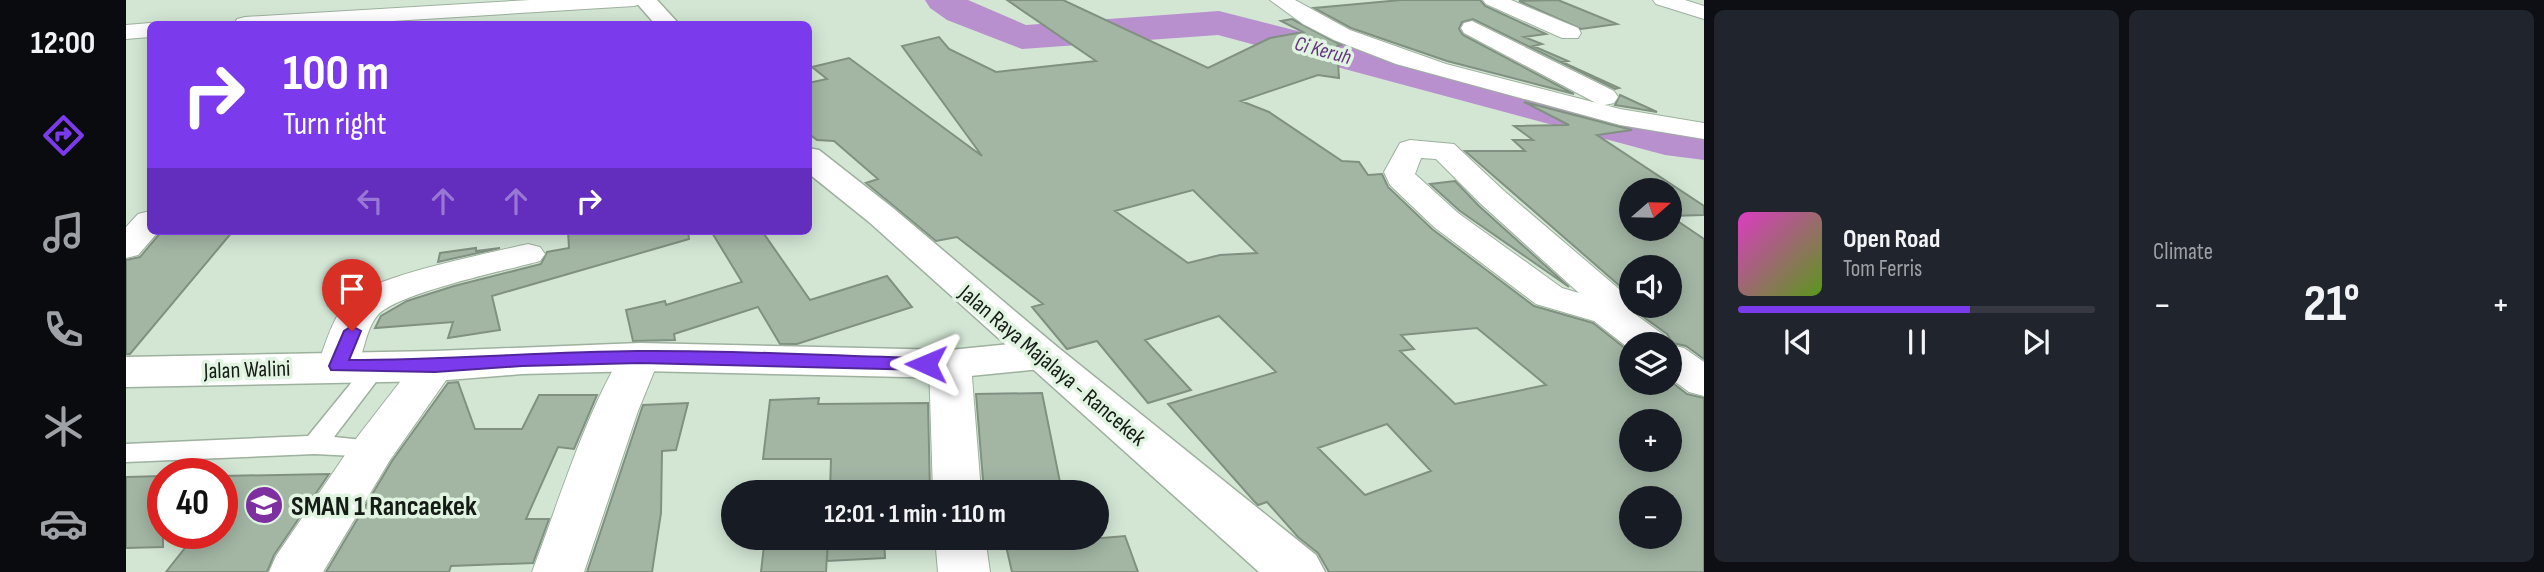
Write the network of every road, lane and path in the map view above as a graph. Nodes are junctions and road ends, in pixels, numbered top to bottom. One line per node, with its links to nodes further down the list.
1 (634, 0): 8 (street)
2 (645, 0): 9 (main road)
3 (1280, 0): 14 (street)
4 (1493, 0): 7 (street)
5 (1663, 0): 6 (street)
6 (1704, 13)
7 (1532, 17): 12 (street); 13 (street)
8 (294, 21)
9 (664, 21)
10 (147, 30): 11 (street)
11 (126, 32)
12 (1570, 33)
13 (1597, 93): 14 (street); 15 (street)
14 (1564, 102): 16 (street)
15 (1630, 107)
16 (1704, 131)
17 (812, 160): 23 (main road, Jalan Raya Majalaya - Rancekek)
18 (147, 224): 19 (street)
19 (126, 248)
20 (528, 254): 26 (street)
21 (1608, 313): 21 (street); 22 (street)
22 (1634, 332)
23 (1040, 355): 25 (main road, Jalan Walini); 39 (main road, Jalan Raya Majalaya - Rancekek)
24 (640, 357): 25 (main road, Jalan Walini); 27 (main road, Jalan Walini); 37 (street)
25 (950, 364): 34 (street)
26 (357, 366): 27 (main road, Jalan Walini); 29 (main road, Jalan Walini); 31 (lane)
27 (435, 366): 32 (street)
28 (1682, 366): 30 (street)
29 (126, 372)
30 (1704, 382)
31 (315, 445): 32 (lane); 33 (lane)
32 (374, 448): 36 (street)
33 (126, 453)
34 (956, 480)
35 (961, 550): 38 (street)
36 (295, 572)
37 (558, 572)
38 (964, 572)
39 (1297, 572)

